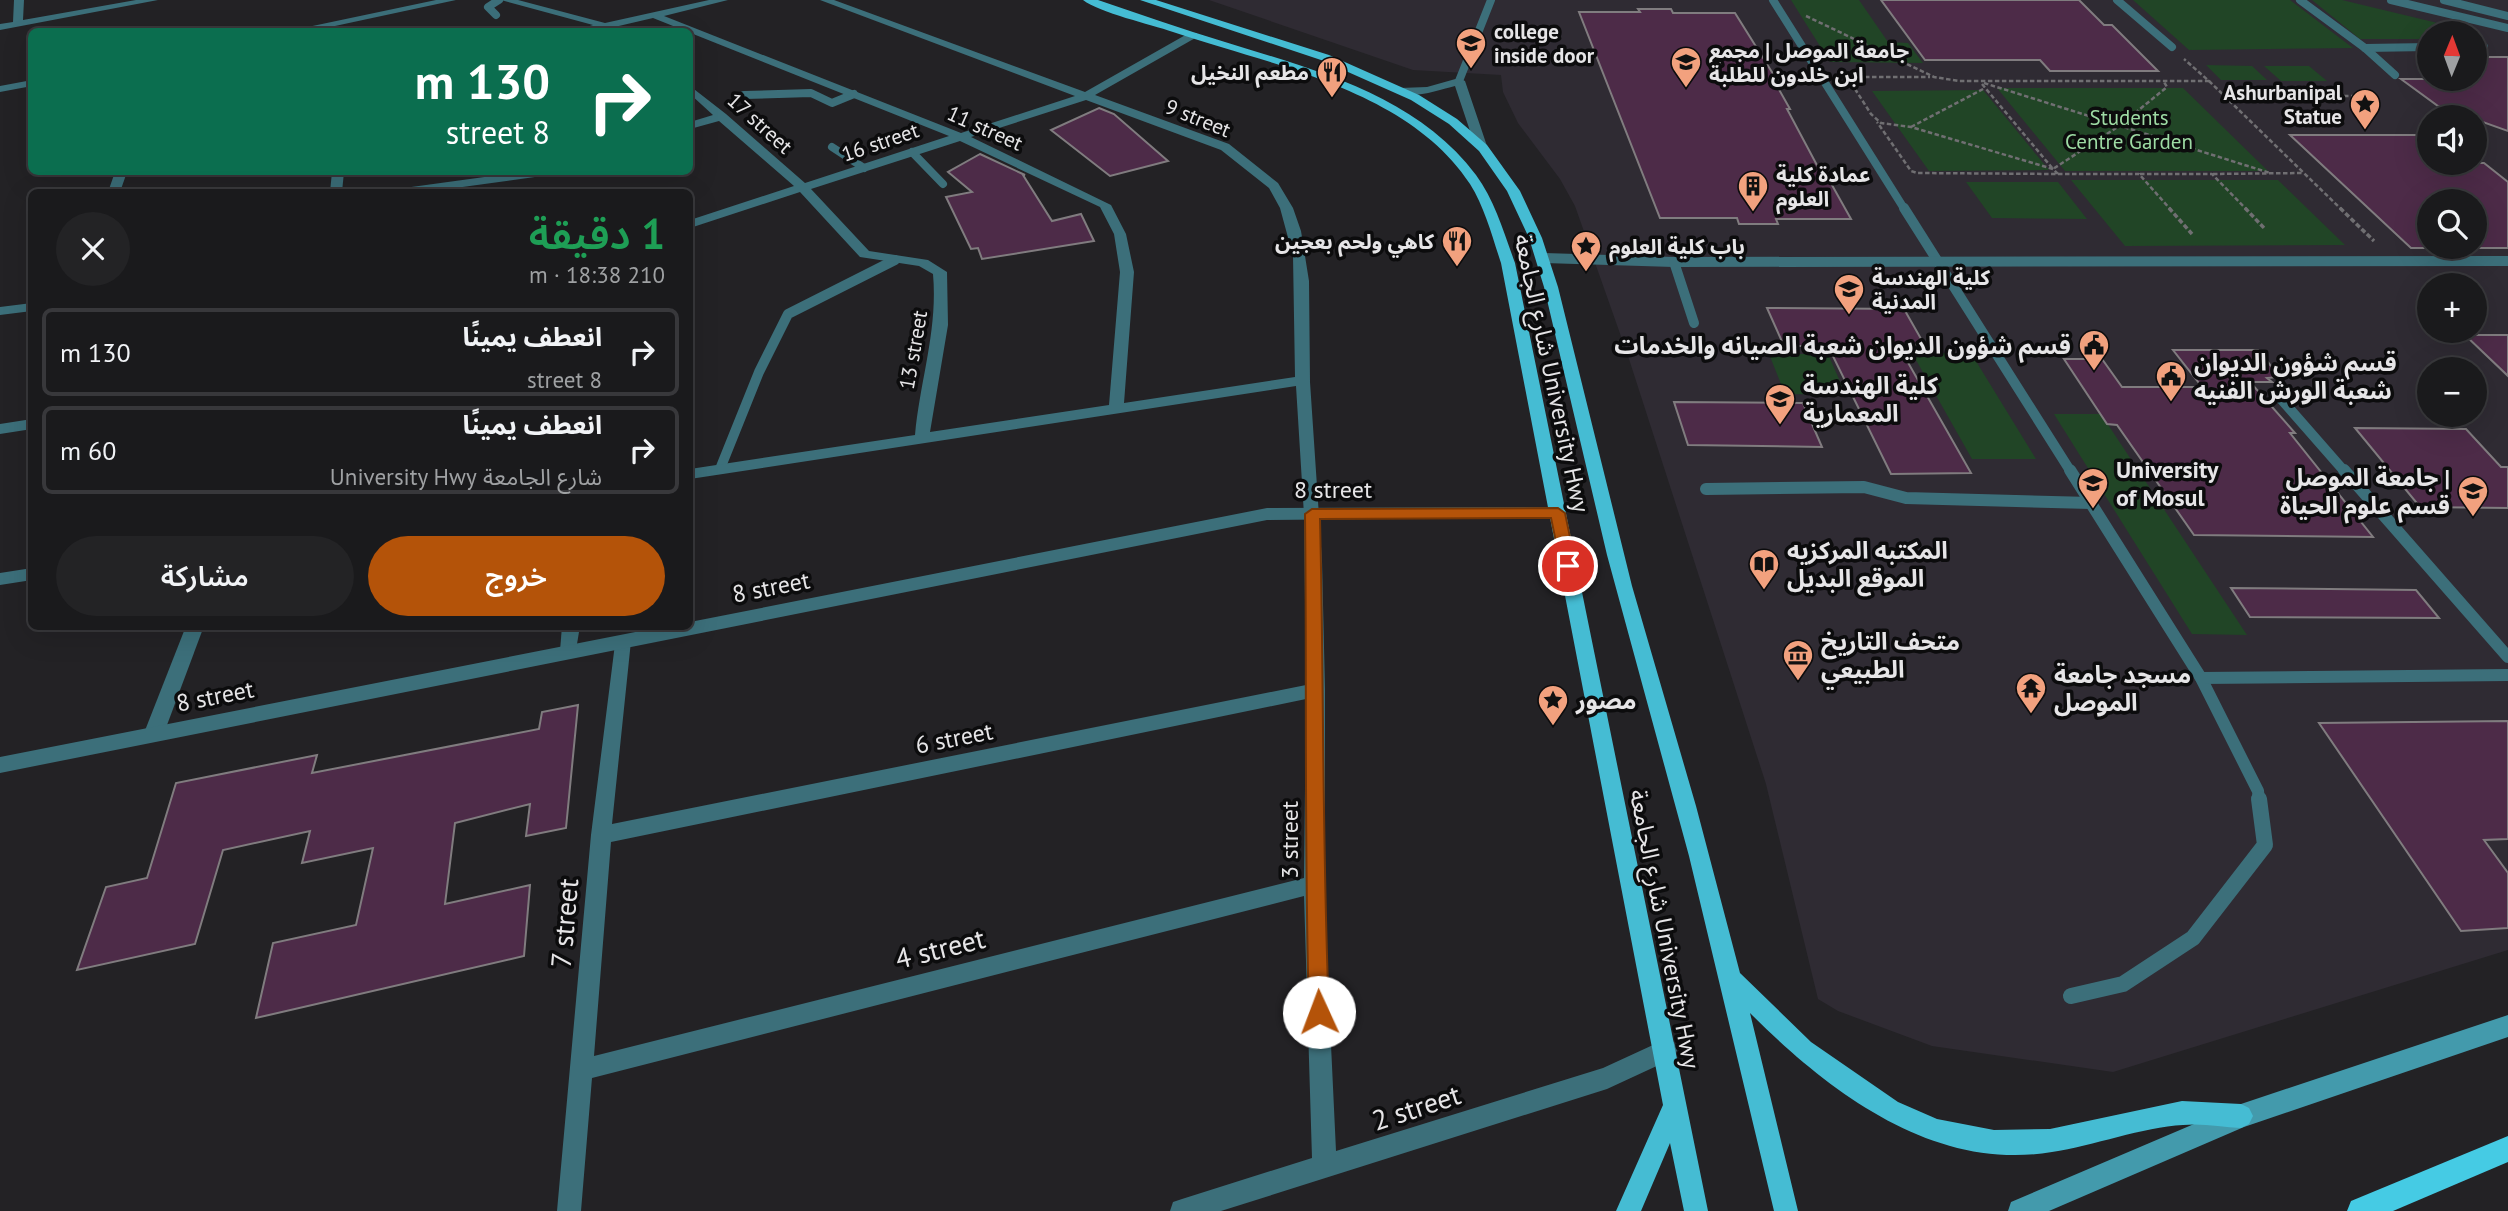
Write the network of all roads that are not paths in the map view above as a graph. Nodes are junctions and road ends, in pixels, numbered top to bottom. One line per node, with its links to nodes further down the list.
1 (19, 0): 20 (street)
2 (153, 0): 20 (street)
3 (451, 0): 19 (street)
4 (499, 0): 16 (lane)
5 (506, 0): 24 (street)
6 (723, 0): 17 (street)
7 (825, 0): 40 (street, 9 street)
8 (1088, 0): 28 (main road, شارع الجامعة University Hwy)
9 (1145, 0): 36 (main road, شارع الجامعة University Hwy)
10 (1491, 0): 33 (lane)
11 (2117, 0): 29 (lane)
12 (2300, 0): 31 (lane)
13 (2391, 0): 26 (lane)
14 (2444, 0): 18 (lane)
15 (1773, 1): 55 (lane)
16 (496, 15)
17 (653, 15): 24 (street); 25 (street, 11 street)
18 (2508, 16)
19 (354, 19): 22 (street); 23 (street)
20 (19, 24): 21 (street)
21 (0, 27)
22 (309, 28)
23 (353, 28)
24 (609, 28)
25 (686, 28)
26 (2508, 28)
27 (693, 31): 38 (street, 11 street)
28 (1194, 35): 40 (street, 16 street); 71 (main road, شارع الجامعة University Hwy)
29 (2172, 47)
30 (2417, 47): 31 (lane)
31 (2365, 48): 32 (lane)
32 (2395, 75)
33 (1459, 81): 36 (street); 44 (street)
34 (28, 84): 35 (street)
35 (0, 89)
36 (1400, 91): 44 (main road, شارع الجامعة University Hwy)
37 (693, 92): 41 (street, 17 street)
38 (854, 94): 39 (lane); 43 (street, 11 street)
39 (744, 95)
40 (1086, 96): 43 (street, 16 street); 61 (street, 9 street)
41 (722, 116): 42 (street); 50 (street, 17 street)
42 (693, 125)
43 (958, 136): 46 (street, 16 street); 63 (street, 11 street)
44 (1481, 146): 53 (main road, شارع الجامعة University Hwy)
45 (832, 147): 47 (lane)
46 (912, 152): 47 (street, 16 street); 49 (lane)
47 (864, 168): 50 (street, 16 street)
48 (521, 175): 51 (street)
49 (943, 184)
50 (803, 188): 52 (street, 16 street); 54 (street, 13 street)
51 (425, 189)
52 (693, 223)
53 (1544, 258): 57 (lane); 89 (main road, شارع الجامعة University Hwy)
54 (895, 260): 66 (street, 13 street); 67 (lane)
55 (1937, 260): 56 (lane); 57 (lane); 70 (lane)
56 (2508, 261)
57 (1674, 262): 60 (lane)
58 (28, 308): 59 (street)
59 (0, 311)
60 (1694, 323)
61 (1303, 380): 63 (street); 72 (street, 9 street)
62 (2281, 399): 81 (lane)
63 (1116, 408): 66 (street)
64 (28, 425): 65 (street)
65 (0, 429)
66 (922, 437): 67 (street)
67 (720, 469): 68 (street)
68 (693, 474)
69 (1706, 489): 70 (lane)
70 (2091, 503): 83 (lane)
71 (1558, 513): 72 (street, 8 street); 92 (main road, شارع الجامعة University Hwy)
72 (1312, 514): 75 (street, 8 street); 84 (street, 3 street)
73 (28, 575): 74 (street)
74 (0, 579)
75 (693, 627)
76 (193, 630): 85 (street)
77 (571, 630): 80 (street)
78 (678, 630): 79 (street, 8 street)
79 (622, 641): 80 (street, 8 street); 87 (street, 7 street)
80 (569, 651): 85 (street, 8 street)
81 (2508, 657)
82 (2508, 676): 83 (lane)
83 (2202, 678): 90 (lane)
84 (1316, 690): 87 (street, 6 street); 88 (street, 3 street)
85 (153, 733): 86 (street, 8 street)
86 (0, 765)
87 (601, 835): 93 (street, 7 street)
88 (1314, 884): 93 (street, 4 street); 97 (street, 3 street)
89 (1731, 978): 95 (main road); 102 (main road, شارع الجامعة University Hwy)
90 (2071, 996)
91 (2508, 1027): 95 (main road)
92 (1665, 1050): 94 (main road, شارع الجامعة University Hwy); 97 (street, 2 street)
93 (581, 1070): 98 (street, 7 street)
94 (1674, 1107): 100 (main road); 101 (main road, شارع الجامعة University Hwy)
95 (2241, 1116): 103 (main road)
96 (2508, 1149): 104 (highway)
97 (1325, 1167): 99 (street, 2 street)
98 (569, 1211)
99 (1182, 1211)
100 (1628, 1211)
101 (1696, 1211)
102 (1786, 1211)
103 (2020, 1211)
104 (2361, 1211)

